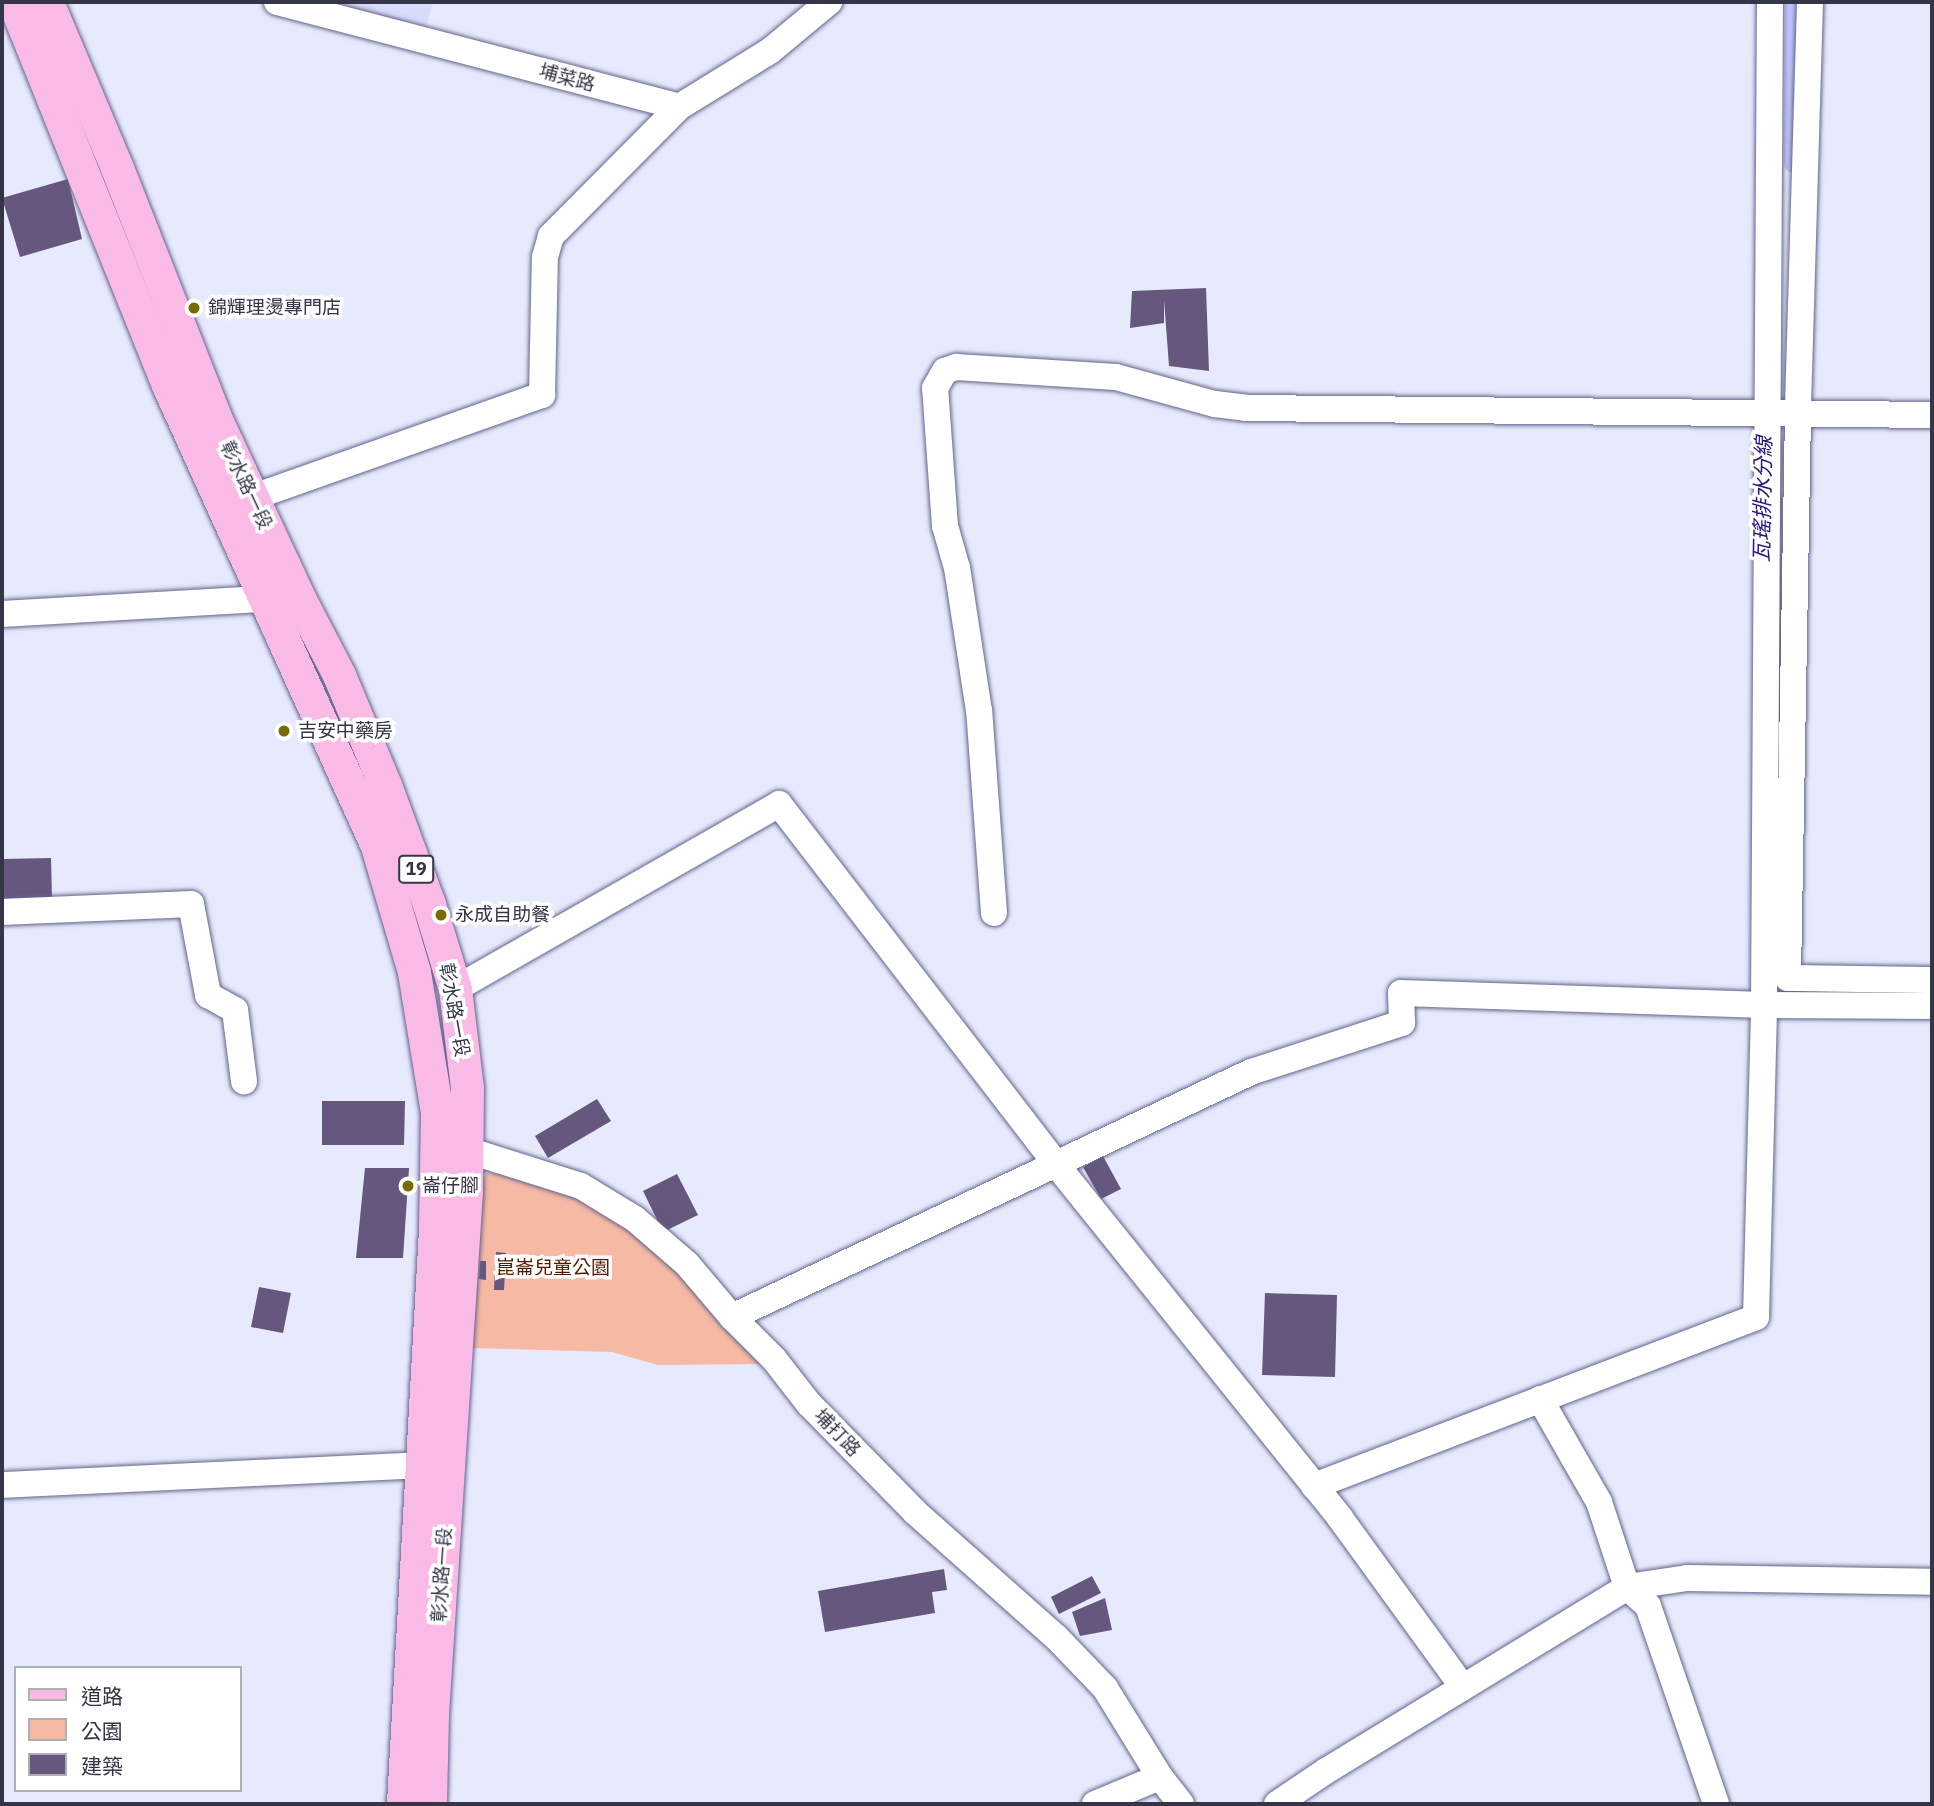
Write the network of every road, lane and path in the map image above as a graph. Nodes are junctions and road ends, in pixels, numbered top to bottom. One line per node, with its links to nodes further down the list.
1 (14, 2): 12 (main road, 彰水路一段 / 19)
2 (47, 2): 11 (main road, 彰水路一段 / 19)
3 (277, 2): 7 (street, 埔菜路)
4 (829, 2): 7 (street)
5 (1770, 2): 8 (street)
6 (1810, 2): 9 (street)
7 (679, 107): 11 (street)
8 (1766, 414): 9 (street); 17 (street); 18 (street)
9 (1798, 414): 10 (street); 18 (street)
10 (1932, 415)
11 (251, 498): 13 (main road, 彰水路一段 / 19)
12 (263, 598): 13 (street); 14 (street); 15 (main road, 彰水路一段 / 19)
13 (299, 598): 15 (main road, 彰水路一段 / 19)
14 (2, 614)
15 (405, 884): 20 (main road, 彰水路一段 / 19); 24 (main road, 彰水路一段 / 19)
16 (2, 912): 23 (street)
17 (994, 913)
18 (1776, 977): 19 (street); 21 (street)
19 (1932, 980)
20 (455, 989): 24 (main road, 彰水路一段 / 19); 25 (street)
21 (1764, 1005): 22 (street); 25 (street); 27 (street)
22 (1932, 1006)
23 (244, 1081)
24 (451, 1145): 26 (street, 埔打路); 28 (main road, 彰水路一段 / 19); 36 (main road, 彰水路一段 / 19)
25 (1055, 1163): 26 (street); 30 (street)
26 (732, 1317): 34 (street, 埔打路)
27 (1540, 1399): 30 (street); 32 (street)
28 (422, 1465): 29 (street); 35 (main road, 彰水路一段 / 19)
29 (2, 1485)
30 (1314, 1486): 33 (street)
31 (1932, 1582): 32 (street)
32 (1627, 1587): 33 (street); 40 (street)
33 (1463, 1687): 39 (street)
34 (1160, 1777): 37 (street); 38 (street, 埔打路)
35 (403, 1804)
36 (430, 1804)
37 (1094, 1804)
38 (1181, 1804)
39 (1277, 1804)
40 (1716, 1804)

